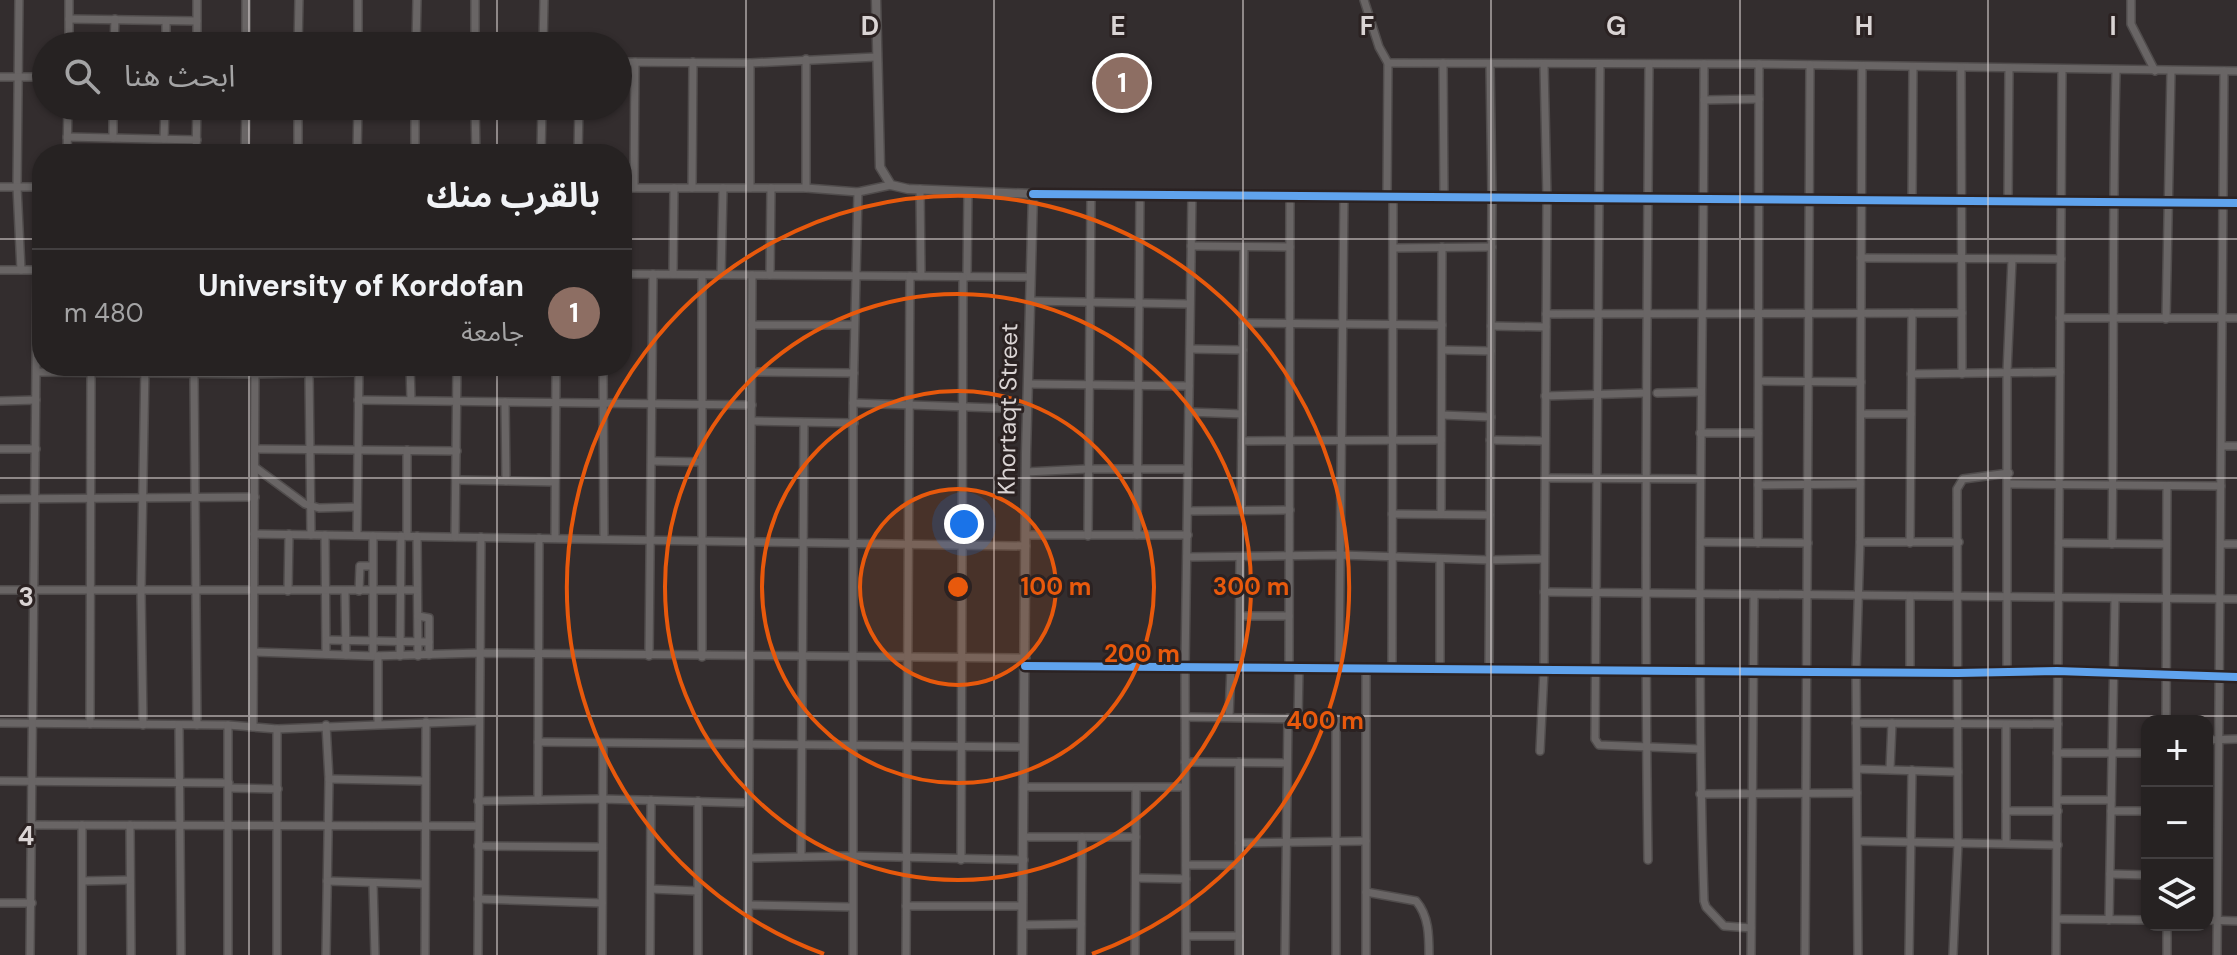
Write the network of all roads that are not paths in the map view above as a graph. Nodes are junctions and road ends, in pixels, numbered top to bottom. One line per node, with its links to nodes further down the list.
1 (19, 0): 52 (street)
2 (69, 0): 13 (street)
3 (197, 0): 16 (street)
4 (246, 0): 21 (street)
5 (299, 0): 22 (street)
6 (358, 0): 23 (street)
7 (417, 0): 24 (street)
8 (475, 0): 25 (street)
9 (544, 0): 26 (street)
10 (876, 0): 27 (street)
11 (1364, 0): 32 (street)
12 (2131, 0): 47 (street)
13 (69, 19): 14 (street); 17 (street)
14 (115, 19): 15 (street); 18 (street)
15 (166, 21): 16 (street); 19 (street)
16 (197, 21): 20 (street)
17 (69, 32)
18 (115, 32)
19 (166, 32)
20 (197, 32)
21 (246, 32)
22 (298, 32)
23 (358, 32)
24 (416, 32)
25 (475, 32)
26 (543, 32)
27 (876, 57): 28 (street); 80 (street)
28 (806, 59): 31 (street); 90 (street)
29 (635, 62): 30 (street); 84 (street)
30 (693, 62): 31 (street); 86 (street)
31 (750, 63): 88 (street)
32 (1388, 63): 33 (street); 100 (street)
33 (1443, 63): 34 (street); 101 (street)
34 (1490, 64): 38 (street); 102 (street)
35 (1649, 64): 36 (street); 39 (street); 105 (street)
36 (1704, 64): 37 (street); 55 (street)
37 (1759, 64): 40 (street); 54 (street)
38 (1544, 65): 39 (street); 103 (street)
39 (1600, 65): 104 (street)
40 (1810, 65): 41 (street); 108 (street)
41 (1862, 66): 42 (street); 109 (street)
42 (1913, 67): 43 (street); 110 (street)
43 (1961, 68): 44 (street); 111 (street)
44 (2009, 69): 45 (street); 112 (street)
45 (2062, 70): 46 (street); 113 (street)
46 (2116, 71): 47 (street); 114 (street)
47 (2155, 71): 48 (street)
48 (2171, 71): 49 (street); 115 (street)
49 (2224, 71): 50 (street); 116 (street)
50 (2237, 71)
51 (0, 77): 52 (street)
52 (18, 77): 53 (street); 82 (street)
53 (32, 77)
54 (1759, 99): 55 (street); 107 (street)
55 (1704, 100): 106 (street)
56 (68, 120): 67 (street)
57 (113, 120): 68 (street)
58 (165, 120): 69 (street)
59 (197, 120): 70 (street)
60 (246, 120): 73 (street)
61 (298, 120): 74 (street)
62 (358, 120): 75 (street)
63 (415, 120): 76 (street)
64 (475, 120): 77 (street)
65 (542, 120): 78 (street)
66 (579, 120): 79 (street)
67 (67, 137): 68 (street); 71 (street)
68 (113, 138): 69 (street)
69 (164, 139): 70 (street)
70 (197, 140): 72 (street)
71 (67, 144)
72 (197, 144)
73 (245, 144)
74 (298, 144)
75 (357, 144)
76 (415, 144)
77 (476, 144)
78 (541, 144)
79 (578, 144)
80 (891, 185): 91 (street); 92 (street)
81 (0, 187): 82 (street)
82 (17, 187): 83 (street); 129 (street)
83 (32, 187)
84 (634, 188): 85 (street)
85 (674, 188): 86 (street); 133 (street)
86 (692, 188): 87 (street)
87 (723, 188): 88 (street); 135 (street)
88 (750, 188): 89 (street)
89 (771, 188): 90 (street); 137 (street)
90 (806, 188): 92 (street)
91 (920, 189): 93 (street); 140 (street)
92 (858, 192): 138 (street)
93 (968, 192): 94 (street); 141 (street)
94 (1033, 194): 95 (street); 142 (street, Khortaqt Street)
95 (1091, 195): 96 (street); 144 (street)
96 (1140, 195): 97 (street); 145 (street)
97 (1192, 195): 98 (street); 118 (street)
98 (1290, 195): 99 (street); 120 (street)
99 (1344, 196): 100 (street); 164 (street)
100 (1390, 197): 101 (street); 123 (street)
101 (1444, 197): 102 (street)
102 (1492, 198): 103 (street); 122 (street)
103 (1547, 198): 104 (street); 154 (street)
104 (1597, 198): 105 (street); 155 (street)
105 (1648, 199): 106 (street); 147 (street)
106 (1704, 200): 107 (street); 148 (street)
107 (1760, 200): 108 (street); 149 (street)
108 (1810, 200): 109 (street); 150 (street)
109 (1862, 201): 110 (street); 124 (street)
110 (1912, 201): 111 (street)
111 (1962, 201): 112 (street); 126 (street)
112 (2008, 202): 113 (street)
113 (2061, 202): 114 (street); 125 (street)
114 (2113, 202): 115 (street); 157 (street)
115 (2168, 202): 116 (street); 159 (street)
116 (2223, 203): 117 (street); 160 (street)
117 (2237, 203)
118 (1191, 246): 119 (street); 146 (street)
119 (1244, 247): 120 (street); 162 (street)
120 (1290, 247): 161 (street)
121 (1442, 247): 122 (street); 123 (street); 167 (street)
122 (1492, 247): 168 (street)
123 (1394, 248): 163 (street)
124 (1861, 258): 126 (street); 151 (street)
125 (2061, 259): 127 (street); 156 (street)
126 (1962, 260): 127 (street); 153 (street)
127 (2012, 260): 175 (street)
128 (0, 270): 129 (street)
129 (21, 270): 130 (street)
130 (32, 270)
131 (632, 274): 132 (street)
132 (653, 274): 133 (street); 211 (street)
133 (673, 274): 134 (street)
134 (702, 275): 135 (street); 212 (street)
135 (721, 275): 136 (street)
136 (752, 275): 137 (street); 165 (street)
137 (770, 275): 138 (street)
138 (855, 276): 139 (street); 166 (street)
139 (910, 276): 140 (street); 214 (street)
140 (921, 276): 141 (street)
141 (965, 277): 142 (street); 215 (street)
142 (1030, 277): 143 (street, Khortaqt Street)
143 (1030, 301): 144 (street); 194 (street, Khortaqt Street)
144 (1088, 303): 145 (street); 195 (street)
145 (1139, 303): 146 (street); 196 (street)
146 (1190, 304): 170 (street)
147 (1646, 312): 148 (street); 155 (street); 199 (street)
148 (1703, 312): 149 (street); 198 (street)
149 (1758, 312): 150 (street); 191 (street)
150 (1810, 312): 151 (street); 192 (street)
151 (1860, 312): 152 (street); 193 (street)
152 (1912, 313): 153 (street); 178 (street)
153 (1962, 313): 179 (street)
154 (1546, 314): 155 (street); 169 (street)
155 (1597, 314): 200 (street)
156 (2060, 318): 157 (street); 176 (street)
157 (2114, 318): 159 (street); 264 (street)
158 (2237, 318): 160 (street)
159 (2166, 319): 160 (street)
160 (2223, 319): 235 (street)
161 (1290, 322): 162 (street); 164 (street); 234 (street)
162 (1243, 323): 171 (street)
163 (1394, 323): 164 (street); 167 (street); 229 (street)
164 (1343, 324): 228 (street)
165 (752, 325): 166 (street); 174 (street)
166 (854, 325): 177 (street)
167 (1442, 325): 172 (street)
168 (1491, 326): 169 (street); 173 (street)
169 (1546, 327): 201 (street)
170 (1190, 349): 171 (street); 197 (street)
171 (1243, 350): 218 (street)
172 (1443, 350): 173 (street); 221 (street)
173 (1491, 351): 222 (street)
174 (752, 372): 177 (street); 213 (street)
175 (2007, 372): 176 (street); 179 (street); 251 (street)
176 (2060, 372): 261 (street)
177 (854, 373): 210 (street)
178 (1911, 374): 179 (street); 220 (street)
179 (1962, 374)
180 (37, 376): 202 (street)
181 (91, 376): 267 (street)
182 (145, 376): 268 (street)
183 (194, 376): 269 (street)
184 (255, 376): 239 (street)
185 (309, 376): 240 (street)
186 (359, 376): 203 (street)
187 (410, 376): 204 (street)
188 (457, 376): 206 (street)
189 (556, 376): 208 (street)
190 (603, 376): 209 (street)
191 (1759, 381): 192 (street); 227 (street)
192 (1809, 382): 193 (street); 263 (street)
193 (1861, 382): 219 (street)
194 (1028, 384): 195 (street); 216 (street, Khortaqt Street)
195 (1087, 385): 196 (street); 247 (street)
196 (1138, 386): 197 (street); 248 (street)
197 (1189, 386): 217 (street)
198 (1701, 392): 199 (street); 226 (street)
199 (1650, 393): 200 (street); 254 (street)
200 (1597, 395): 201 (street); 253 (street)
201 (1545, 396): 233 (street)
202 (36, 400): 205 (street); 238 (street)
203 (358, 400): 204 (street); 241 (street)
204 (411, 400): 206 (street)
205 (0, 401)
206 (457, 401): 207 (street); 243 (street)
207 (505, 402): 208 (street); 257 (street)
208 (556, 403): 209 (street); 258 (street)
209 (603, 403): 211 (street); 297 (street)
210 (853, 403): 214 (street); 225 (street)
211 (652, 404): 212 (street); 244 (street)
212 (701, 405): 213 (street); 245 (street)
213 (752, 405): 223 (street)
214 (908, 405): 215 (street); 310 (street)
215 (961, 407): 216 (street); 315 (street)
216 (1027, 409): 250 (street, Khortaqt Street)
217 (1189, 412): 218 (street); 249 (street)
218 (1242, 414): 232 (street)
219 (1861, 414): 220 (street); 259 (street)
220 (1911, 414): 308 (street)
221 (1442, 415): 222 (street); 230 (street)
222 (1491, 417): 231 (street)
223 (752, 421): 224 (street); 300 (street)
224 (804, 423): 225 (street); 301 (street)
225 (854, 423): 305 (street)
226 (1700, 433): 227 (street); 255 (street)
227 (1758, 433): 262 (street)
228 (1341, 439): 229 (street); 234 (street); 318 (street)
229 (1392, 440): 230 (street); 278 (street)
230 (1441, 440): 279 (street)
231 (1490, 440): 233 (street); 280 (street)
232 (1242, 441): 234 (street); 277 (street)
233 (1545, 441): 252 (street)
234 (1291, 442): 275 (street)
235 (2222, 446): 236 (street); 266 (street)
236 (2237, 446)
237 (0, 449): 238 (street)
238 (36, 449): 272 (street)
239 (256, 449): 240 (street); 246 (street)
240 (310, 450): 241 (street); 273 (street)
241 (358, 450): 242 (street); 274 (street)
242 (407, 450): 243 (street); 290 (street)
243 (457, 451): 256 (street)
244 (652, 461): 245 (street); 298 (street)
245 (700, 462): 299 (street)
246 (256, 468): 270 (street); 273 (street)
247 (1087, 469): 248 (street); 250 (street); 292 (street)
248 (1138, 469): 249 (street); 287 (street)
249 (1188, 469): 276 (street)
250 (1026, 472): 286 (street, Khortaqt Street)
251 (2009, 473): 260 (street); 304 (street)
252 (1545, 478): 253 (street); 323 (street)
253 (1598, 479): 254 (street); 340 (street)
254 (1646, 479): 255 (street); 341 (street)
255 (1700, 479): 302 (street)
256 (456, 480): 257 (street); 293 (street)
257 (506, 481): 258 (street)
258 (555, 482): 296 (street)
259 (1860, 484): 263 (street); 303 (street)
260 (2009, 484): 261 (street); 347 (street)
261 (2059, 484): 264 (street); 309 (street)
262 (1758, 485): 263 (street); 306 (street)
263 (1808, 485): 307 (street)
264 (2113, 485): 265 (street); 311 (street)
265 (2167, 486): 266 (street); 312 (street)
266 (2221, 486): 313 (street)
267 (89, 497): 268 (street); 272 (street); 328 (street)
268 (142, 497): 269 (street); 331 (street)
269 (196, 497): 270 (street); 332 (street)
270 (255, 497): 281 (street)
271 (0, 499): 272 (street)
272 (35, 500): 327 (street)
273 (311, 507): 274 (street); 283 (street)
274 (357, 507): 285 (street)
275 (1290, 510): 277 (street); 317 (street)
276 (1188, 511): 277 (street); 288 (street)
277 (1241, 511)
278 (1392, 514): 279 (street); 321 (street)
279 (1441, 514): 280 (street)
280 (1490, 515): 324 (street)
281 (254, 534): 282 (street); 333 (street)
282 (289, 534): 283 (street); 334 (street)
283 (311, 535): 284 (street)
284 (325, 535): 285 (street); 335 (street)
285 (357, 535): 289 (street)
286 (1026, 535): 292 (street); 316 (street, Khortaqt Street)
287 (1137, 535): 288 (street); 292 (street)
288 (1188, 535): 319 (street)
289 (373, 536): 290 (street); 325 (street)
290 (404, 536): 291 (street); 338 (street)
291 (417, 536): 293 (street); 330 (street)
292 (1088, 536)
293 (455, 537): 294 (street)
294 (481, 537): 295 (street); 366 (street)
295 (539, 538): 296 (street); 370 (street)
296 (555, 538): 297 (street)
297 (604, 539): 298 (street)
298 (651, 540): 299 (street); 375 (street)
299 (700, 541): 300 (street); 377 (street)
300 (751, 542): 301 (street); 378 (street)
301 (803, 542): 305 (street); 379 (street)
302 (1701, 542): 306 (street); 342 (street)
303 (1860, 542): 308 (street); 348 (street)
304 (1959, 542): 308 (street); 346 (street)
305 (855, 543): 310 (street); 380 (street)
306 (1758, 543): 307 (street)
307 (1808, 543): 344 (street)
308 (1910, 543)
309 (2059, 543): 311 (street); 349 (street)
310 (908, 544): 315 (street); 371 (street)
311 (2112, 544): 312 (street)
312 (2166, 544): 350 (street)
313 (2221, 544): 314 (street); 352 (street)
314 (2237, 544)
315 (961, 545): 316 (street); 376 (street)
316 (1026, 546): 381 (street, Khortaqt Street)
317 (1290, 555): 318 (street); 320 (street); 358 (street)
318 (1341, 555): 321 (street); 384 (street)
319 (1187, 557): 320 (street); 382 (street)
320 (1240, 557): 357 (street)
321 (1392, 558): 322 (street); 389 (street)
322 (1440, 559): 324 (street); 390 (street)
323 (1544, 559): 324 (street); 339 (street)
324 (1489, 560): 385 (street)
325 (372, 566): 329 (street); 337 (street)
326 (0, 590): 327 (street)
327 (34, 590): 328 (street); 418 (street)
328 (89, 590): 331 (street); 419 (street)
329 (372, 590): 337 (street); 338 (street); 361 (street)
330 (417, 590): 338 (street); 356 (street)
331 (141, 591): 332 (street); 423 (street)
332 (197, 591): 333 (street); 425 (street)
333 (255, 591): 334 (street); 365 (street)
334 (288, 591): 335 (street)
335 (326, 591): 336 (street); 354 (street)
336 (345, 591): 337 (street); 355 (street)
337 (359, 591)
338 (399, 591): 362 (street)
339 (1544, 592): 340 (street); 391 (street)
340 (1596, 593): 341 (street); 392 (street)
341 (1646, 593): 342 (street); 393 (street)
342 (1700, 594): 343 (street); 394 (street)
343 (1754, 595): 344 (street); 397 (street)
344 (1806, 595): 348 (street); 398 (street)
345 (1910, 596): 346 (street); 348 (street); 400 (street)
346 (1959, 596): 347 (street); 401 (street)
347 (2008, 596): 349 (street); 395 (street)
348 (1858, 597): 399 (street)
349 (2058, 597): 351 (street); 396 (street)
350 (2167, 598): 351 (street); 352 (street); 403 (street)
351 (2115, 599): 402 (street)
352 (2220, 599): 353 (street); 404 (street)
353 (2237, 599)
354 (326, 614): 355 (street); 359 (street)
355 (345, 614): 360 (street)
356 (418, 616): 363 (street); 364 (street)
357 (1240, 616): 358 (street); 383 (street)
358 (1289, 616): 386 (street)
359 (327, 640): 360 (street); 367 (street)
360 (345, 640): 361 (street); 368 (street)
361 (373, 640): 362 (street); 372 (street)
362 (400, 641): 363 (street); 373 (street)
363 (418, 641): 364 (street); 374 (street)
364 (429, 642): 369 (street)
365 (254, 652): 367 (street); 429 (street)
366 (480, 653): 369 (street); 370 (street); 413 (street)
367 (326, 654): 368 (street)
368 (346, 655): 372 (street)
369 (429, 655): 374 (street)
370 (538, 655): 375 (street); 434 (street)
371 (907, 655): 376 (street); 380 (street); 439 (street)
372 (376, 656): 373 (street); 420 (street)
373 (400, 656): 374 (street)
374 (418, 656)
375 (649, 656): 377 (street)
376 (961, 656): 381 (street); 442 (street)
377 (702, 657): 378 (street)
378 (749, 657): 379 (street); 435 (street)
379 (802, 657): 380 (street); 437 (street)
380 (853, 657): 438 (street)
381 (1026, 662): 382 (street); 440 (street, Khortaqt Street)
382 (1185, 667): 383 (street); 407 (street)
383 (1235, 668): 386 (street); 408 (street)
384 (1339, 668): 387 (street); 388 (street)
385 (1489, 668): 390 (street); 391 (street)
386 (1289, 669): 387 (street)
387 (1299, 669): 410 (street)
388 (1366, 669): 389 (street); 412 (street)
389 (1392, 669): 390 (street)
390 (1440, 669)
391 (1544, 670): 392 (street); 444 (street)
392 (1596, 670): 393 (street); 441 (street)
393 (1645, 670): 394 (street); 441 (street)
394 (1700, 670): 397 (street); 443 (street)
395 (2007, 671): 396 (street); 401 (street)
396 (2057, 671): 402 (street); 422 (street)
397 (1752, 672): 398 (street); 467 (street)
398 (1807, 672): 399 (street); 468 (street)
399 (1856, 672): 400 (street); 416 (street)
400 (1910, 673): 401 (street)
401 (1958, 673): 421 (street)
402 (2112, 673): 403 (street); 445 (street)
403 (2165, 675): 404 (street); 406 (street)
404 (2219, 676): 405 (street); 433 (street)
405 (2237, 677)
406 (2166, 715)
407 (1185, 717): 408 (street); 448 (street)
408 (1229, 717): 409 (street)
409 (1288, 718): 410 (street); 450 (street)
410 (1298, 719): 411 (street)
411 (1336, 719): 412 (street); 499 (street)
412 (1366, 720): 496 (street)
413 (479, 721): 414 (street); 474 (street)
414 (426, 722): 420 (street); 458 (street)
415 (0, 723): 418 (street)
416 (1856, 723): 417 (street); 451 (street)
417 (1892, 723): 421 (street); 452 (street)
418 (32, 724): 419 (street); 457 (street)
419 (90, 724): 423 (street)
420 (378, 724): 427 (street)
421 (1958, 724): 428 (street); 454 (street)
422 (2058, 724): 428 (street); 446 (street)
423 (143, 725): 424 (street)
424 (179, 725): 425 (street); 459 (street)
425 (197, 725): 426 (street)
426 (228, 725): 429 (street); 460 (street)
427 (326, 725): 430 (street); 455 (street)
428 (2006, 725): 477 (street)
429 (253, 727): 430 (street)
430 (277, 729): 463 (street)
431 (2237, 739): 433 (street)
432 (2213, 740): 433 (street)
433 (2219, 740): 482 (street)
434 (538, 742): 436 (street); 470 (street)
435 (747, 742): 436 (street); 437 (street); 476 (street)
436 (603, 743): 469 (street)
437 (803, 744): 438 (street); 507 (street)
438 (852, 745): 439 (street); 506 (street)
439 (908, 746): 442 (street); 508 (street)
440 (1023, 747): 442 (street); 461 (street, Khortaqt Street)
441 (1646, 747): 443 (street); 512 (street)
442 (960, 748): 510 (street)
443 (1700, 749): 466 (street)
444 (1540, 751)
445 (2112, 752): 446 (street); 447 (street); 473 (street)
446 (2057, 753): 472 (street)
447 (2141, 753)
448 (1185, 762): 449 (street); 462 (street)
449 (1239, 762): 450 (street); 498 (street)
450 (1286, 763): 495 (street)
451 (1857, 769): 452 (street); 465 (street)
452 (1890, 769): 453 (street)
453 (1912, 770): 454 (street); 500 (street)
454 (1958, 772): 501 (street)
455 (329, 779): 458 (street); 489 (street)
456 (0, 781): 457 (street)
457 (32, 781): 459 (street); 483 (street)
458 (424, 781): 490 (street)
459 (178, 783): 460 (street); 486 (street)
460 (229, 785): 463 (street); 487 (street)
461 (1023, 787): 464 (street); 492 (street, Khortaqt Street)
462 (1184, 787): 464 (street); 513 (street)
463 (278, 789): 488 (street)
464 (1136, 789): 494 (street)
465 (1857, 793): 468 (street); 497 (street)
466 (1700, 794): 467 (street); 545 (street)
467 (1752, 794): 468 (street); 545 (street)
468 (1806, 794): 575 (street)
469 (602, 799): 470 (street); 471 (street); 505 (street)
470 (538, 800): 474 (street)
471 (651, 800): 475 (street); 526 (street)
472 (2058, 800): 473 (street); 478 (street)
473 (2111, 800): 479 (street)
474 (478, 801): 491 (street)
475 (698, 801): 476 (street); 527 (street)
476 (747, 803): 509 (street)
477 (2006, 811): 478 (street); 502 (street)
478 (2058, 811): 503 (street)
479 (2111, 811): 480 (street); 515 (street)
480 (2141, 811)
481 (2213, 812): 482 (street)
482 (2219, 812): 518 (street)
483 (32, 825): 484 (street); 531 (street)
484 (82, 825): 485 (street); 522 (street)
485 (130, 825): 486 (street); 521 (street)
486 (178, 825): 487 (street); 552 (street)
487 (229, 825): 488 (street); 553 (street)
488 (278, 825): 489 (street); 554 (street)
489 (329, 826): 490 (street); 523 (street)
490 (424, 826): 491 (street); 525 (street)
491 (478, 826): 504 (street)
492 (1023, 837): 493 (street); 511 (street, Khortaqt Street)
493 (1082, 837): 494 (street); 543 (street)
494 (1136, 837): 519 (street)
495 (1287, 841): 498 (street); 499 (street); 570 (street)
496 (1366, 841): 499 (street); 528 (street)
497 (1858, 841): 500 (street); 576 (street)
498 (1239, 843): 514 (street)
499 (1335, 843): 571 (street)
500 (1909, 843): 501 (street); 577 (street)
501 (1958, 843): 502 (street); 578 (street)
502 (2006, 843): 503 (street)
503 (2058, 845): 537 (street)
504 (478, 846): 505 (street); 529 (street)
505 (601, 847): 532 (street)
506 (852, 856): 507 (street); 508 (street); 536 (street)
507 (801, 857): 509 (street)
508 (907, 857): 510 (street); 534 (street)
509 (749, 858): 533 (street)
510 (961, 860): 511 (street)
511 (1024, 860): 535 (street, Khortaqt Street)
512 (1648, 860)
513 (1186, 865): 514 (street); 520 (street)
514 (1239, 865): 548 (street)
515 (2110, 874): 516 (street); 538 (street)
516 (2141, 875)
517 (2213, 877): 518 (street)
518 (2218, 877): 541 (street)
519 (1136, 878): 520 (street); 567 (street)
520 (1186, 879): 547 (street)
521 (130, 880): 522 (street); 551 (street)
522 (83, 881): 550 (street)
523 (327, 881): 524 (street); 555 (street)
524 (373, 883): 525 (street); 556 (street)
525 (424, 884): 557 (street)
526 (651, 889): 527 (street); 560 (street)
527 (698, 891): 561 (street)
528 (1366, 892): 572 (street); 573 (street)
529 (478, 899): 532 (street); 558 (street)
530 (0, 903): 531 (street)
531 (32, 903): 549 (street)
532 (602, 903): 559 (street)
533 (749, 905): 536 (street); 562 (street)
534 (906, 906): 535 (street); 564 (street)
535 (1022, 906): 544 (street, Khortaqt Street)
536 (852, 907): 563 (street)
537 (2057, 919): 538 (street); 579 (street)
538 (2109, 920): 539 (street)
539 (2141, 920)
540 (2213, 920): 541 (street)
541 (2218, 920): 542 (street); 581 (street)
542 (2237, 921)
543 (1081, 924): 544 (street); 566 (street)
544 (1023, 925): 565 (street, Khortaqt Street)
545 (1751, 928): 574 (street)
546 (2167, 931): 580 (street)
547 (1187, 936): 548 (street); 568 (street)
548 (1239, 936): 569 (street)
549 (30, 955)
550 (82, 955)
551 (131, 955)
552 (181, 955)
553 (228, 955)
554 (277, 955)
555 (326, 955)
556 (375, 955)
557 (425, 955)
558 (478, 955)
559 (602, 955)
560 (650, 955)
561 (698, 955)
562 (748, 955)
563 (853, 955)
564 (906, 955)
565 (1022, 955)
566 (1081, 955)
567 (1135, 955)
568 (1186, 955)
569 (1239, 955)
570 (1285, 955)
571 (1336, 955)
572 (1366, 955)
573 (1429, 955)
574 (1751, 955)
575 (1805, 955)
576 (1858, 955)
577 (1909, 955)
578 (1953, 955)
579 (2056, 955)
580 (2167, 955)
581 (2217, 955)

